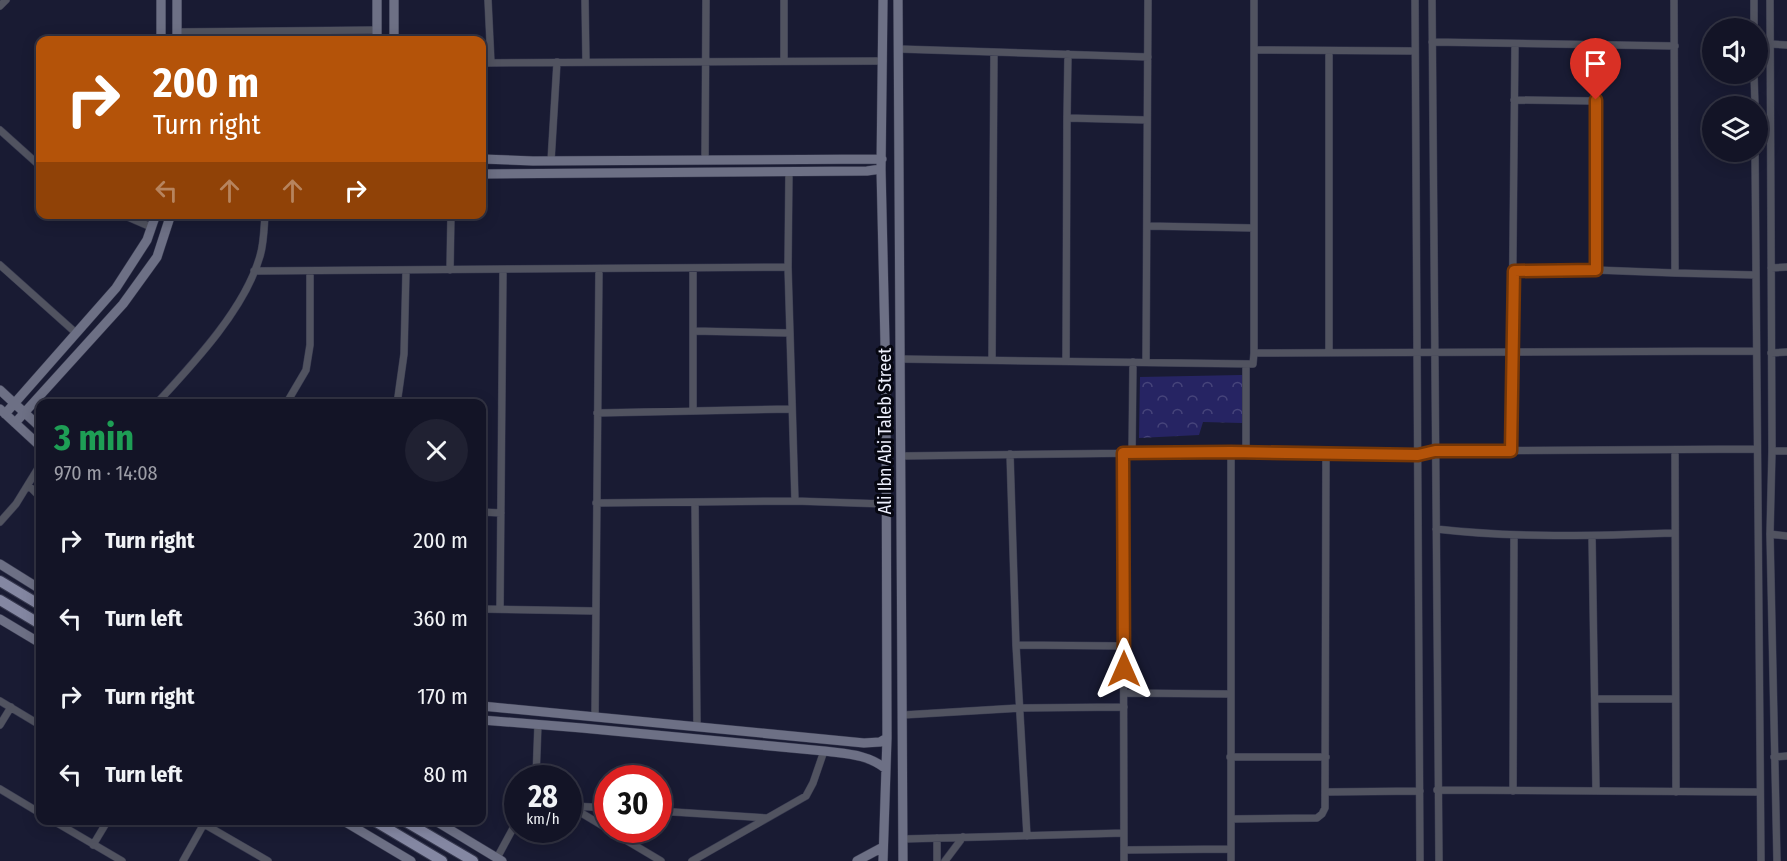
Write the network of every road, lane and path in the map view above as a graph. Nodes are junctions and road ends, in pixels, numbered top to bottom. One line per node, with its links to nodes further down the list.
1 (6, 0): 19 (street)
2 (161, 0): 22 (street)
3 (177, 0): 23 (street)
4 (377, 0): 21 (street)
5 (394, 0): 25 (street)
6 (489, 0): 45 (street)
7 (585, 0): 42 (street)
8 (706, 0): 43 (street)
9 (784, 0): 39 (street)
10 (883, 0): 40 (street, Ali Ibn Abi Taleb Street)
11 (898, 0): 32 (street, Ali Ibn Abi Taleb Street)
12 (1148, 0): 38 (street)
13 (1254, 0): 33 (street)
14 (1415, 0): 35 (street)
15 (1432, 0): 26 (street)
16 (1674, 0): 31 (street)
17 (1754, 0): 20 (street)
18 (1770, 0): 28 (street)
19 (0, 6)
20 (1754, 18)
21 (377, 30): 23 (street); 24 (street)
22 (162, 36)
23 (177, 36)
24 (377, 36)
25 (394, 36)
26 (1432, 42): 27 (street); 89 (street)
27 (1515, 44): 29 (street); 46 (street)
28 (1770, 44): 30 (street); 72 (street)
29 (1596, 45): 31 (street); 47 (street)
30 (1787, 45)
31 (1675, 46): 81 (street)
32 (899, 49): 36 (street); 94 (street, Ali Ibn Abi Taleb Street)
33 (1254, 50): 34 (street); 67 (street)
34 (1329, 51): 35 (street); 87 (street)
35 (1415, 51): 88 (street)
36 (993, 52): 37 (street); 95 (street)
37 (1068, 54): 38 (street); 48 (street)
38 (1148, 57): 49 (street)
39 (783, 61): 40 (street); 43 (street)
40 (883, 61): 52 (street, Ali Ibn Abi Taleb Street)
41 (557, 62): 42 (street); 45 (street); 53 (street)
42 (586, 62): 43 (street)
43 (707, 62): 54 (street)
44 (486, 63): 45 (street)
45 (491, 63)
46 (1514, 100): 47 (street); 79 (street)
47 (1596, 100): 76 (street)
48 (1067, 118): 49 (street); 96 (street)
49 (1147, 120): 65 (street)
50 (0, 130): 55 (street)
51 (486, 159): 53 (street)
52 (882, 159): 54 (street); 57 (street, Ali Ibn Abi Taleb Street)
53 (551, 160): 54 (street)
54 (705, 160)
55 (36, 162)
56 (1755, 162): 82 (street)
57 (881, 169): 58 (street); 135 (street, Ali Ibn Abi Taleb Street)
58 (789, 171): 59 (street); 69 (street)
59 (486, 174)
60 (133, 219): 66 (street)
61 (154, 219): 66 (street)
62 (169, 219): 101 (street)
63 (264, 219): 77 (street)
64 (451, 219): 74 (street)
65 (1147, 226): 67 (street); 98 (street)
66 (151, 227): 84 (street)
67 (1254, 228): 93 (street)
68 (0, 265): 84 (street)
69 (788, 267): 71 (street); 85 (street)
70 (1787, 267): 72 (street)
71 (693, 268): 73 (street); 83 (street)
72 (1771, 268): 91 (street)
73 (599, 269): 75 (street); 111 (street)
74 (450, 270): 75 (street); 78 (street)
75 (503, 270): 137 (street)
76 (1596, 270): 79 (street); 81 (street)
77 (254, 271): 80 (street); 102 (street)
78 (406, 271): 80 (street); 104 (street)
79 (1514, 271): 90 (street)
80 (310, 272): 103 (street)
81 (1676, 273): 82 (street)
82 (1756, 275): 86 (street)
83 (693, 331): 85 (street); 108 (street)
84 (76, 333): 106 (street)
85 (790, 333): 107 (street)
86 (1756, 351): 90 (street); 116 (street)
87 (1329, 352): 88 (street); 93 (street)
88 (1417, 352): 89 (street); 127 (street)
89 (1434, 352): 90 (street); 117 (street)
90 (1513, 352): 118 (street)
91 (1771, 352): 92 (street); 119 (street)
92 (1787, 352)
93 (1254, 353): 99 (street)
94 (901, 359): 95 (street); 128 (street, Ali Ibn Abi Taleb Street)
95 (992, 360): 96 (street)
96 (1066, 361): 97 (street)
97 (1133, 362): 98 (street); 124 (street)
98 (1146, 362): 99 (street)
99 (1246, 364): 122 (street)
100 (0, 390): 106 (street)
101 (38, 399)
102 (161, 399)
103 (289, 399)
104 (398, 399)
105 (36, 401): 110 (street)
106 (15, 403): 109 (street); 110 (street)
107 (792, 409): 108 (street); 132 (street)
108 (693, 411): 111 (street)
109 (3, 412): 112 (street)
110 (25, 413): 112 (street); 113 (street)
111 (597, 413): 134 (street)
112 (15, 423): 114 (street)
113 (36, 423)
114 (36, 442)
115 (1675, 450): 116 (street); 118 (street); 140 (street)
116 (1757, 450): 191 (street)
117 (1435, 451): 118 (street); 127 (street); 139 (street)
118 (1511, 451)
119 (1772, 451): 120 (street); 141 (street)
120 (1787, 451)
121 (1231, 452): 122 (street); 124 (street); 159 (street)
122 (1246, 452): 126 (street)
123 (1123, 453): 124 (street); 125 (street); 157 (street)
124 (1132, 453)
125 (1010, 454): 128 (street); 156 (street)
126 (1326, 454): 127 (street); 179 (street)
127 (1418, 455): 187 (street)
128 (902, 456): 167 (street, Ali Ibn Abi Taleb Street)
129 (36, 472): 130 (street)
130 (28, 485): 131 (street); 138 (street)
131 (36, 493)
132 (795, 501): 133 (street); 135 (street)
133 (695, 502): 134 (street); 173 (street)
134 (596, 503): 152 (street)
135 (885, 504): 174 (street, Ali Ibn Abi Taleb Street)
136 (486, 512): 137 (street)
137 (501, 513): 151 (street)
138 (0, 522)
139 (1436, 529): 142 (street); 185 (street)
140 (1673, 533): 143 (street); 161 (street)
141 (1770, 534): 144 (street); 180 (street)
142 (1514, 535): 143 (street); 188 (street)
143 (1592, 536): 160 (street)
144 (1787, 536)
145 (0, 564): 147 (street)
146 (0, 581): 149 (main road)
147 (36, 586)
148 (0, 600): 154 (main road)
149 (36, 603)
150 (486, 609): 151 (street)
151 (500, 609): 152 (street)
152 (595, 611): 168 (street)
153 (0, 619): 155 (street)
154 (36, 622)
155 (36, 640)
156 (1016, 645): 157 (street); 166 (street)
157 (1124, 646): 158 (street)
158 (1124, 693): 159 (street); 165 (street)
159 (1229, 694): 181 (street)
160 (1595, 699): 161 (street); 186 (street)
161 (1674, 699): 190 (street)
162 (0, 701): 164 (street)
163 (486, 706): 168 (street)
164 (11, 707): 170 (street); 172 (street)
165 (1124, 707): 166 (street); 204 (street)
166 (1020, 708): 167 (street); 205 (street)
167 (903, 715): 208 (street, Ali Ibn Abi Taleb Street)
168 (595, 717): 173 (street)
169 (486, 720): 171 (street)
170 (36, 723)
171 (538, 724): 176 (street); 182 (street)
172 (0, 725)
173 (697, 726): 175 (street)
174 (887, 738): 175 (street); 183 (street, Ali Ibn Abi Taleb Street)
175 (864, 743): 177 (street)
176 (824, 751): 177 (street); 194 (street)
177 (863, 756): 183 (street)
178 (1787, 756): 180 (street)
179 (1326, 757): 181 (street); 189 (street)
180 (1774, 757): 234 (street)
181 (1230, 758): 195 (street)
182 (536, 765)
183 (886, 769): 212 (street, Ali Ibn Abi Taleb Street)
184 (0, 789): 192 (street)
185 (1437, 790): 188 (street); 232 (street)
186 (1596, 790): 188 (street); 190 (street)
187 (1420, 791): 189 (street); 231 (street)
188 (1513, 791)
189 (1326, 792): 195 (street)
190 (1676, 792): 191 (street)
191 (1760, 792): 233 (street)
192 (36, 811)
193 (672, 813): 194 (street)
194 (767, 818): 223 (street)
195 (1231, 819): 213 (street)
196 (60, 825): 211 (street)
197 (105, 825): 211 (street)
198 (203, 825): 218 (street)
199 (210, 825): 215 (street)
200 (350, 825): 219 (street)
201 (382, 825): 220 (main road)
202 (412, 825): 221 (main road)
203 (448, 825): 216 (street)
204 (1124, 833): 205 (street); 214 (street)
205 (1027, 836): 206 (street)
206 (963, 837): 207 (street); 228 (street)
207 (937, 838): 208 (street); 227 (street)
208 (903, 839): 226 (street, Ali Ibn Abi Taleb Street)
209 (507, 843): 216 (street)
210 (631, 843): 222 (street)
211 (93, 845): 217 (street)
212 (883, 847): 224 (street); 225 (street, Ali Ibn Abi Taleb Street)
213 (1230, 849): 214 (street); 230 (street)
214 (1124, 850): 229 (street)
215 (266, 860)
216 (500, 860)
217 (122, 861)
218 (183, 861)
219 (411, 861)
220 (442, 861)
221 (473, 861)
222 (660, 861)
223 (692, 861)
224 (858, 861)
225 (883, 861)
226 (903, 861)
227 (937, 861)
228 (945, 861)
229 (1124, 861)
230 (1230, 861)
231 (1420, 861)
232 (1439, 861)
233 (1761, 861)
234 (1777, 861)

